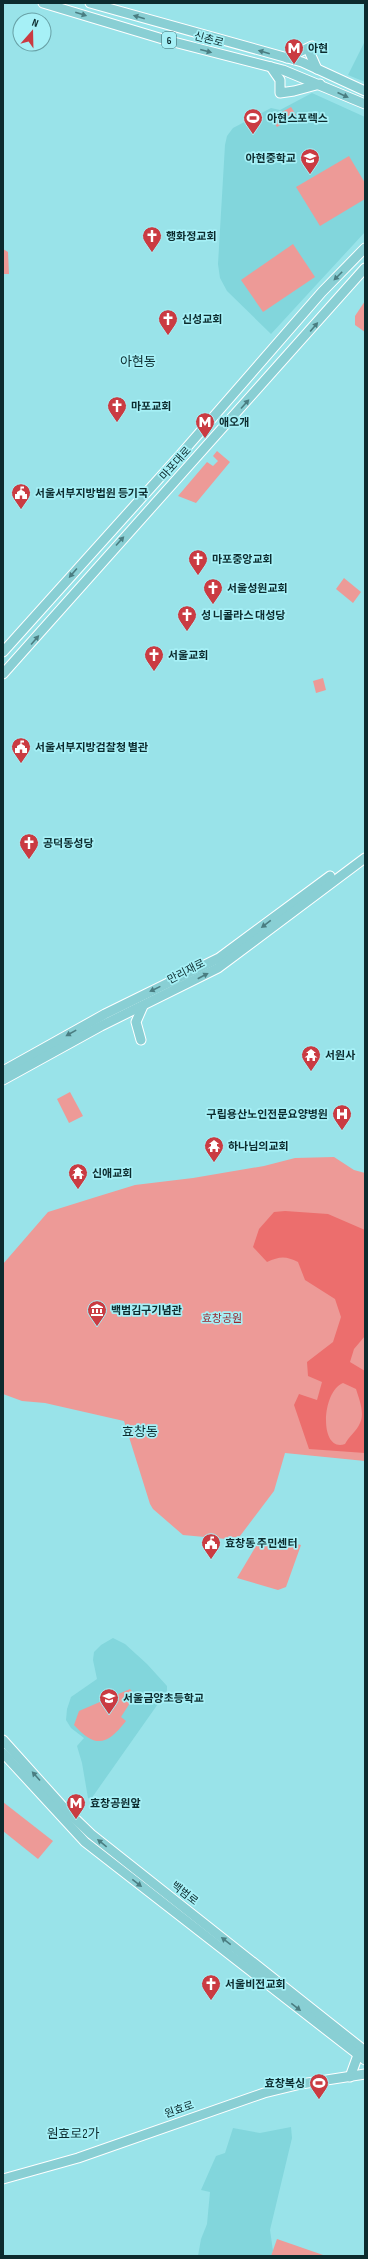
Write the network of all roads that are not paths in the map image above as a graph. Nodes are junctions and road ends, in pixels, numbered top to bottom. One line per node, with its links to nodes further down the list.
1 (43, 3): 4 (main road, 신촌로 / 6, one-way to 4)
2 (90, 3): 3 (main road, 신촌로 / 6, one-way to 2)
3 (287, 58): 5 (main road, 신촌로 / 6); 5 (main road)
4 (271, 67): 6 (main road, 신촌로 / 6); 6 (main road)
5 (317, 69): 7 (main road, 신촌로 / 6)
6 (320, 84): 8 (main road, 신촌로 / 6, one-way to 8)
7 (365, 91)
8 (365, 104)
9 (365, 248): 11 (main road, 마포대로, one-way to 11)
10 (365, 268): 12 (main road, 마포대로, one-way to 10)
11 (3, 652)
12 (3, 674)
13 (365, 850): 15 (main road, 만리재로, one-way to 15)
14 (365, 858): 15 (main road, 만리재로, one-way to 14)
15 (141, 1001): 16 (main road, 만리재로); 17 (main road)
16 (109, 1017): 18 (main road, 만리재로, one-way to 18); 19 (main road, 만리재로)
17 (141, 1040)
18 (3, 1071)
19 (3, 1080)
20 (3, 1740): 22 (main road, 백범로, one-way to 20)
21 (3, 1753): 22 (main road, 백범로)
22 (46, 1794): 23 (main road, 백범로)
23 (118, 1862): 24 (main road, 백범로, one-way to 24); 25 (main road, 백범로, one-way to 23)
24 (235, 1960): 25 (main road); 26 (main road, 백범로, one-way to 26)
25 (257, 1965): 26 (main road, 백범로)
26 (360, 2052): 28 (main road)
27 (365, 2074): 28 (main road, 원효로)
28 (350, 2077): 29 (main road, 원효로)
29 (3, 2179)

